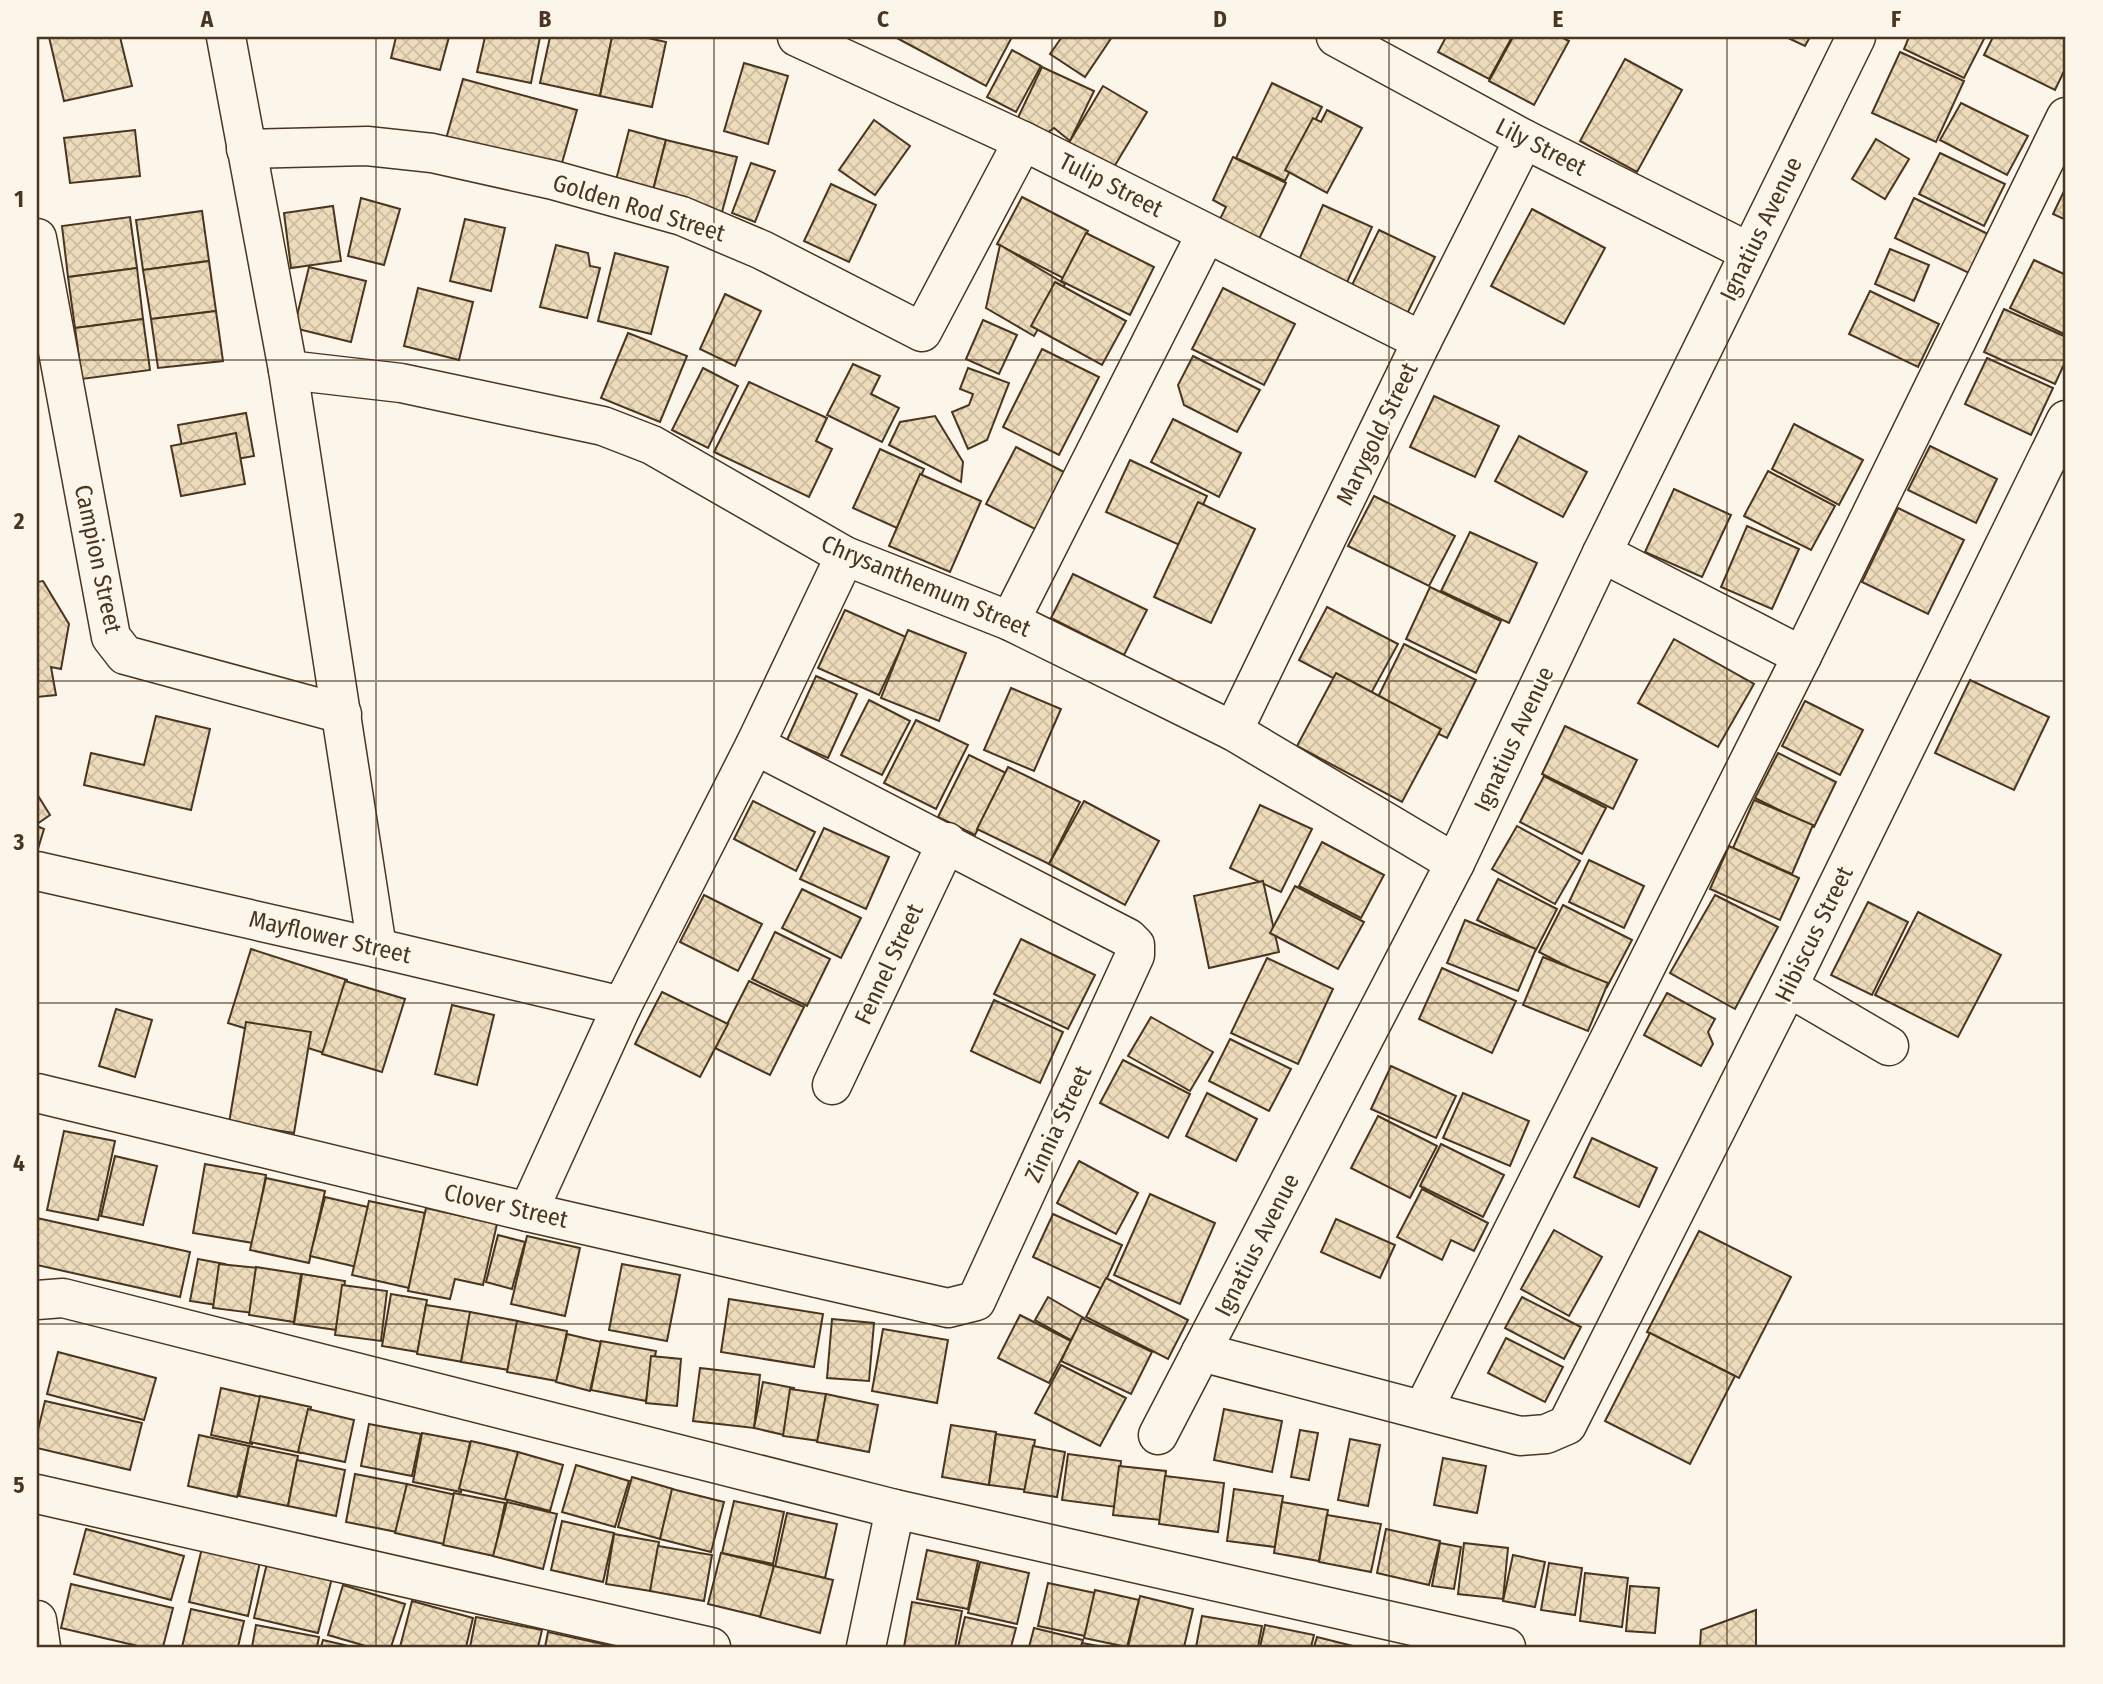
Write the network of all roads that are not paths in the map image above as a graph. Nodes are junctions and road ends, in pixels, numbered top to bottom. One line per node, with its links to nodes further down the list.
1 (226, 37): 8 (street)
2 (797, 37): 7 (street, Tulip Street)
3 (1336, 37): 6 (street, Lily Street)
4 (1856, 37): 11 (street, Ignatius Avenue)
5 (2066, 117): 18 (street)
6 (1524, 139): 11 (street, Lily Street); 12 (street, Marygold Street)
7 (1023, 141): 8 (street, Golden Rod Street); 9 (street, Tulip Street)
8 (246, 149): 13 (street)
9 (1206, 234): 12 (street, Tulip Street); 17 (street)
10 (37, 239): 19 (street, Campion Street)
11 (1749, 252): 15 (street, Ignatius Avenue)
12 (1422, 341): 20 (street, Marygold Street)
13 (288, 370): 16 (street, Chrysanthemum Street); 19 (street)
14 (2066, 420): 26 (street, Hibiscus Street)
15 (1602, 553): 18 (street); 23 (street, Ignatius Avenue)
16 (845, 556): 17 (street, Chrysanthemum Street); 21 (street)
17 (1010, 621): 20 (street, Chrysanthemum Street)
18 (1802, 656): 35 (street)
19 (342, 714): 25 (street)
20 (1233, 731): 23 (street, Chrysanthemum Street)
21 (755, 746): 22 (street); 27 (street)
22 (947, 842): 29 (street, Fennel Street); 33 (street, Zinnia Street)
23 (1455, 863): 34 (street, Ignatius Avenue)
24 (37, 871): 25 (street, Mayflower Street)
25 (377, 947): 27 (street, Mayflower Street)
26 (1788, 988): 28 (street); 35 (street, Hibiscus Street)
27 (622, 1006): 31 (street)
28 (1889, 1046)
29 (832, 1085)
30 (37, 1093): 31 (street, Clover Street)
31 (528, 1212): 33 (street, Clover Street)
32 (37, 1300): 38 (street)
33 (976, 1301)
34 (1201, 1352): 35 (street); 36 (street, Ignatius Avenue)
35 (1423, 1410)
36 (1158, 1435)
37 (37, 1494): 41 (street)
38 (895, 1509): 42 (street); 43 (street)
39 (37, 1620): 40 (street)
40 (41, 1647)
41 (711, 1647)
42 (866, 1647)
43 (1506, 1647)

